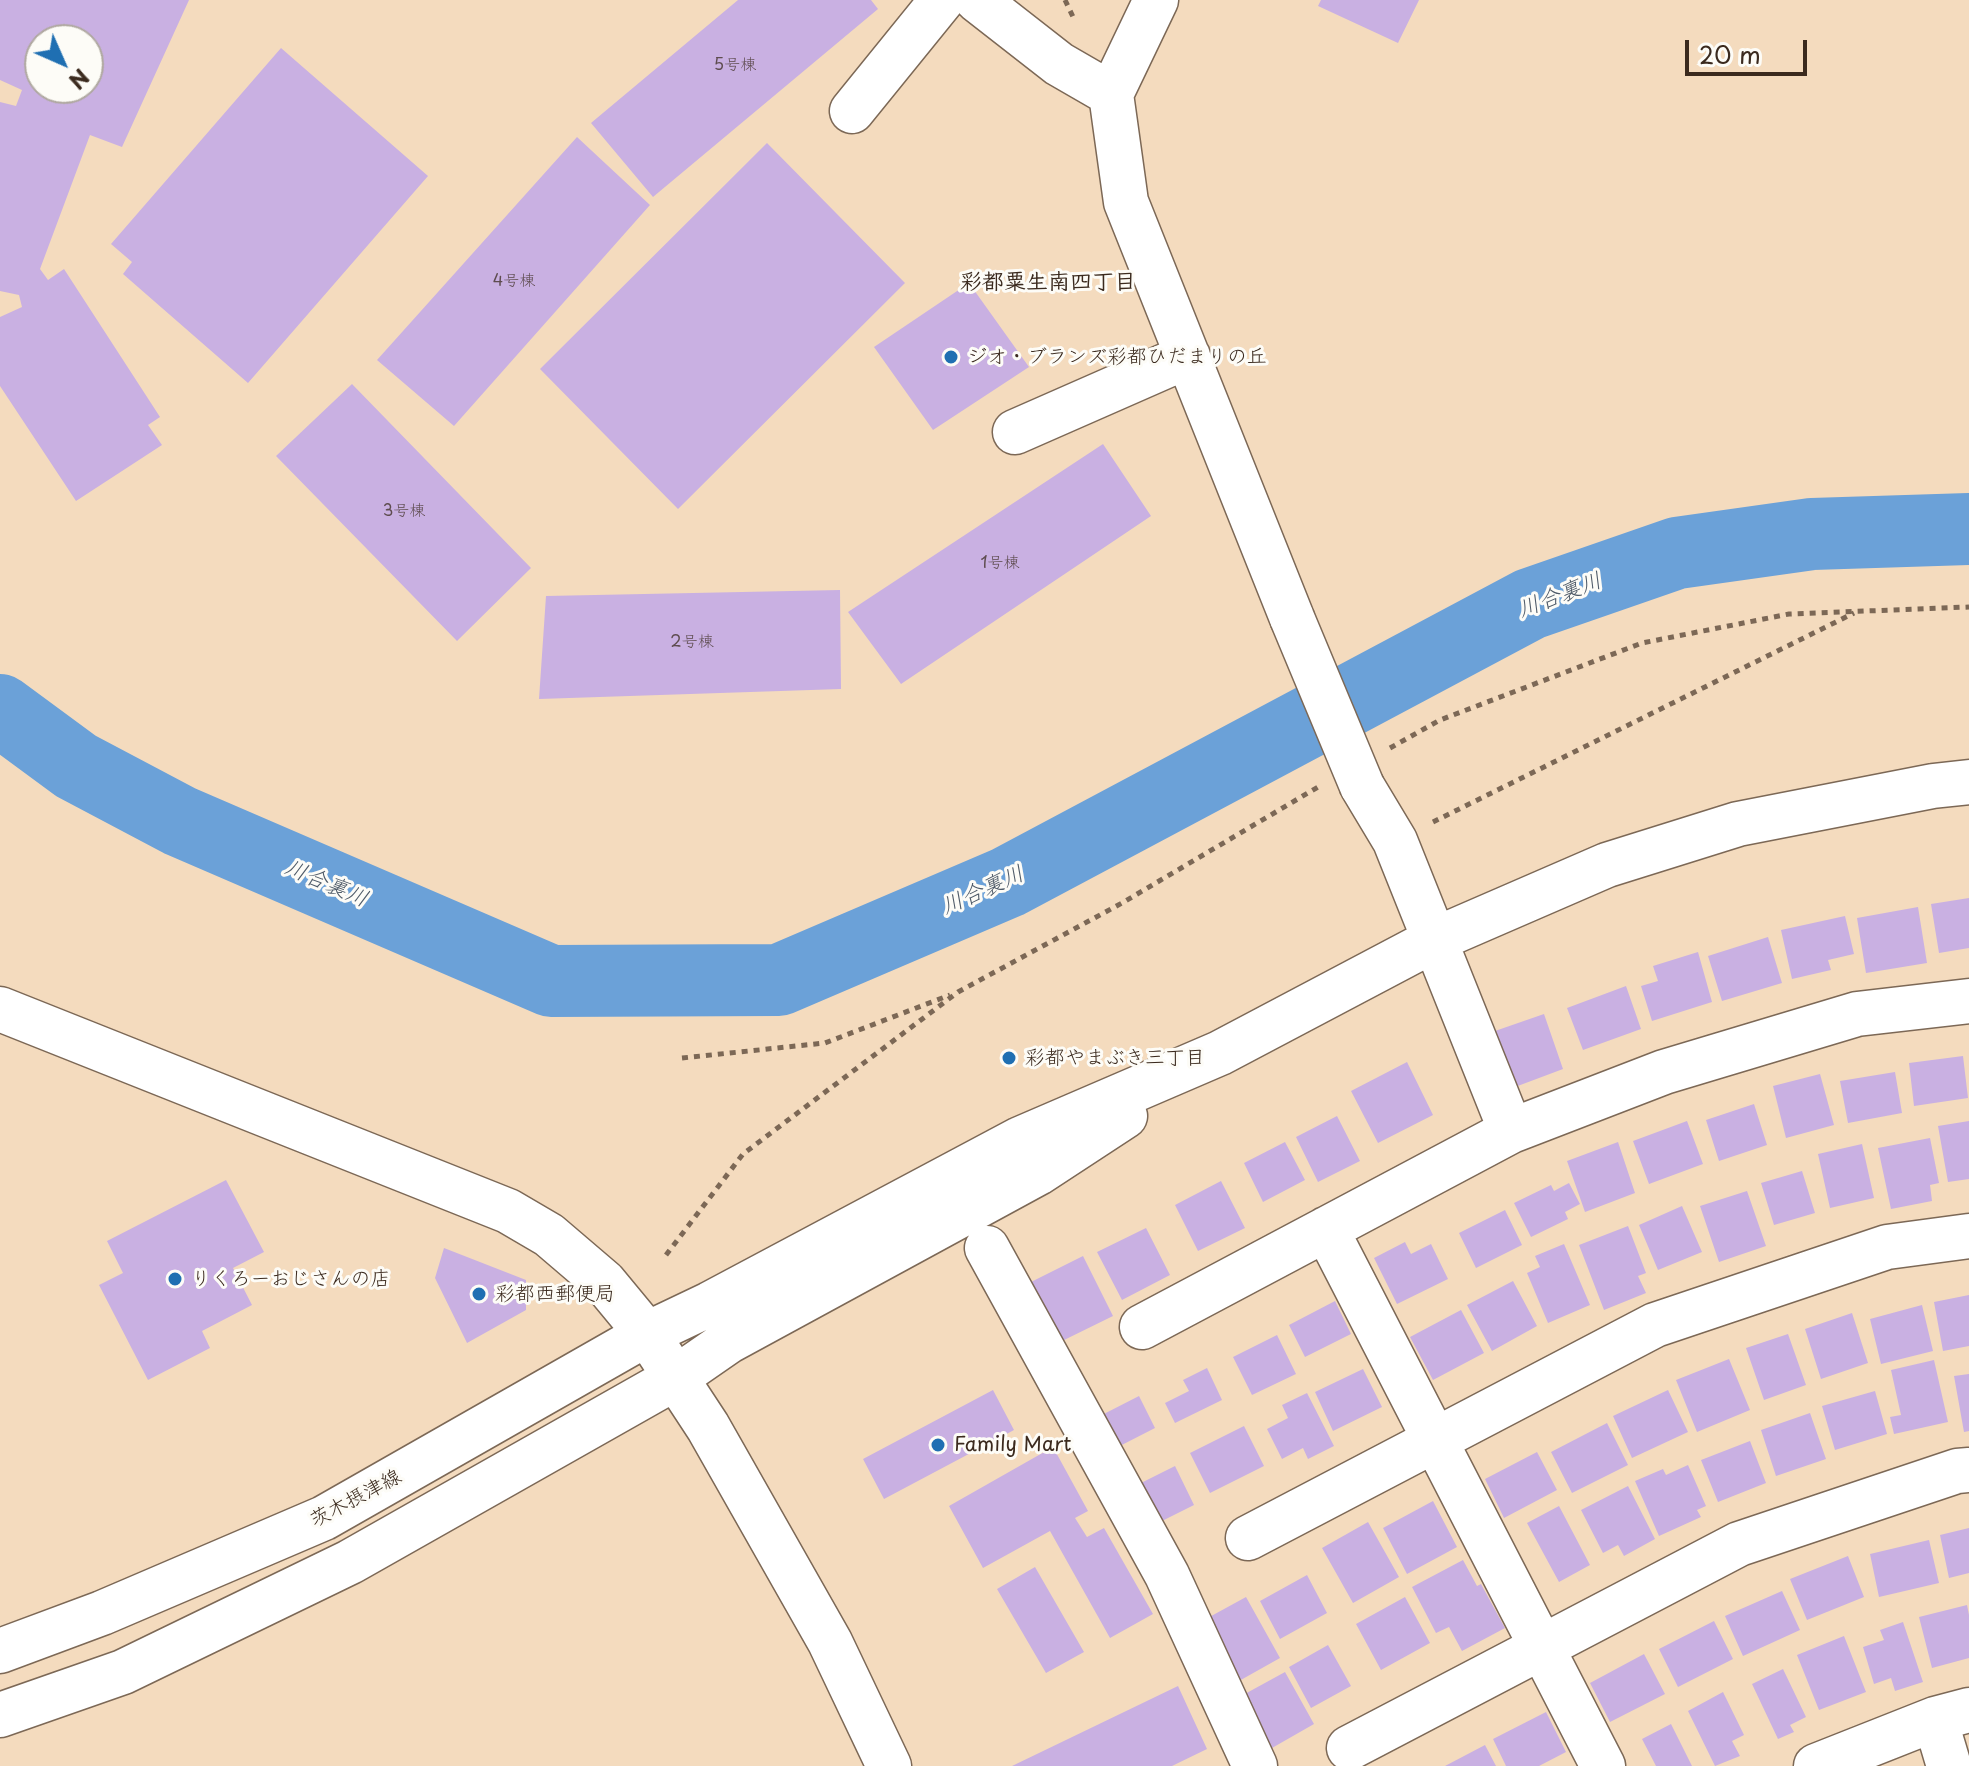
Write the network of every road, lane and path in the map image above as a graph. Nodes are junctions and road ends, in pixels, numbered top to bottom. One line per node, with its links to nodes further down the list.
1 (942, 0): 5 (street)
2 (977, 0): 4 (street)
3 (1156, 0): 4 (street)
4 (1111, 94): 6 (street)
5 (852, 111)
6 (1188, 356): 7 (street); 13 (street, bridge)
7 (1015, 432)
8 (1969, 607): 9 (path)
9 (1859, 611): 10 (path); 13 (path)
10 (1440, 720)
11 (1969, 782): 14 (street)
12 (1313, 790): 15 (path)
13 (1395, 841): 14 (street)
14 (1434, 940): 18 (street); 20 (street)
15 (958, 992): 19 (path); 24 (path)
16 (1969, 1001): 20 (street)
17 (0, 1009): 26 (street)
18 (1220, 1053): 26 (street, 茨木摂津線); 27 (street)
19 (682, 1058)
20 (1511, 1131): 21 (street)
21 (1326, 1229): 25 (street); 28 (street)
22 (1969, 1236): 28 (street)
23 (987, 1248): 37 (street)
24 (666, 1255)
25 (1142, 1327)
26 (647, 1334): 27 (street); 32 (street, 茨木摂津線)
27 (677, 1377): 33 (street); 36 (street)
28 (1434, 1439): 30 (street); 31 (street)
29 (1969, 1470): 31 (street)
30 (1248, 1538)
31 (1542, 1647): 35 (street); 38 (street)
32 (0, 1651)
33 (0, 1715)
34 (1952, 1715): 39 (street); 40 (street)
35 (1349, 1748)
36 (889, 1766)
37 (1255, 1766)
38 (1603, 1766)
39 (1816, 1766)
40 (1949, 1766)

